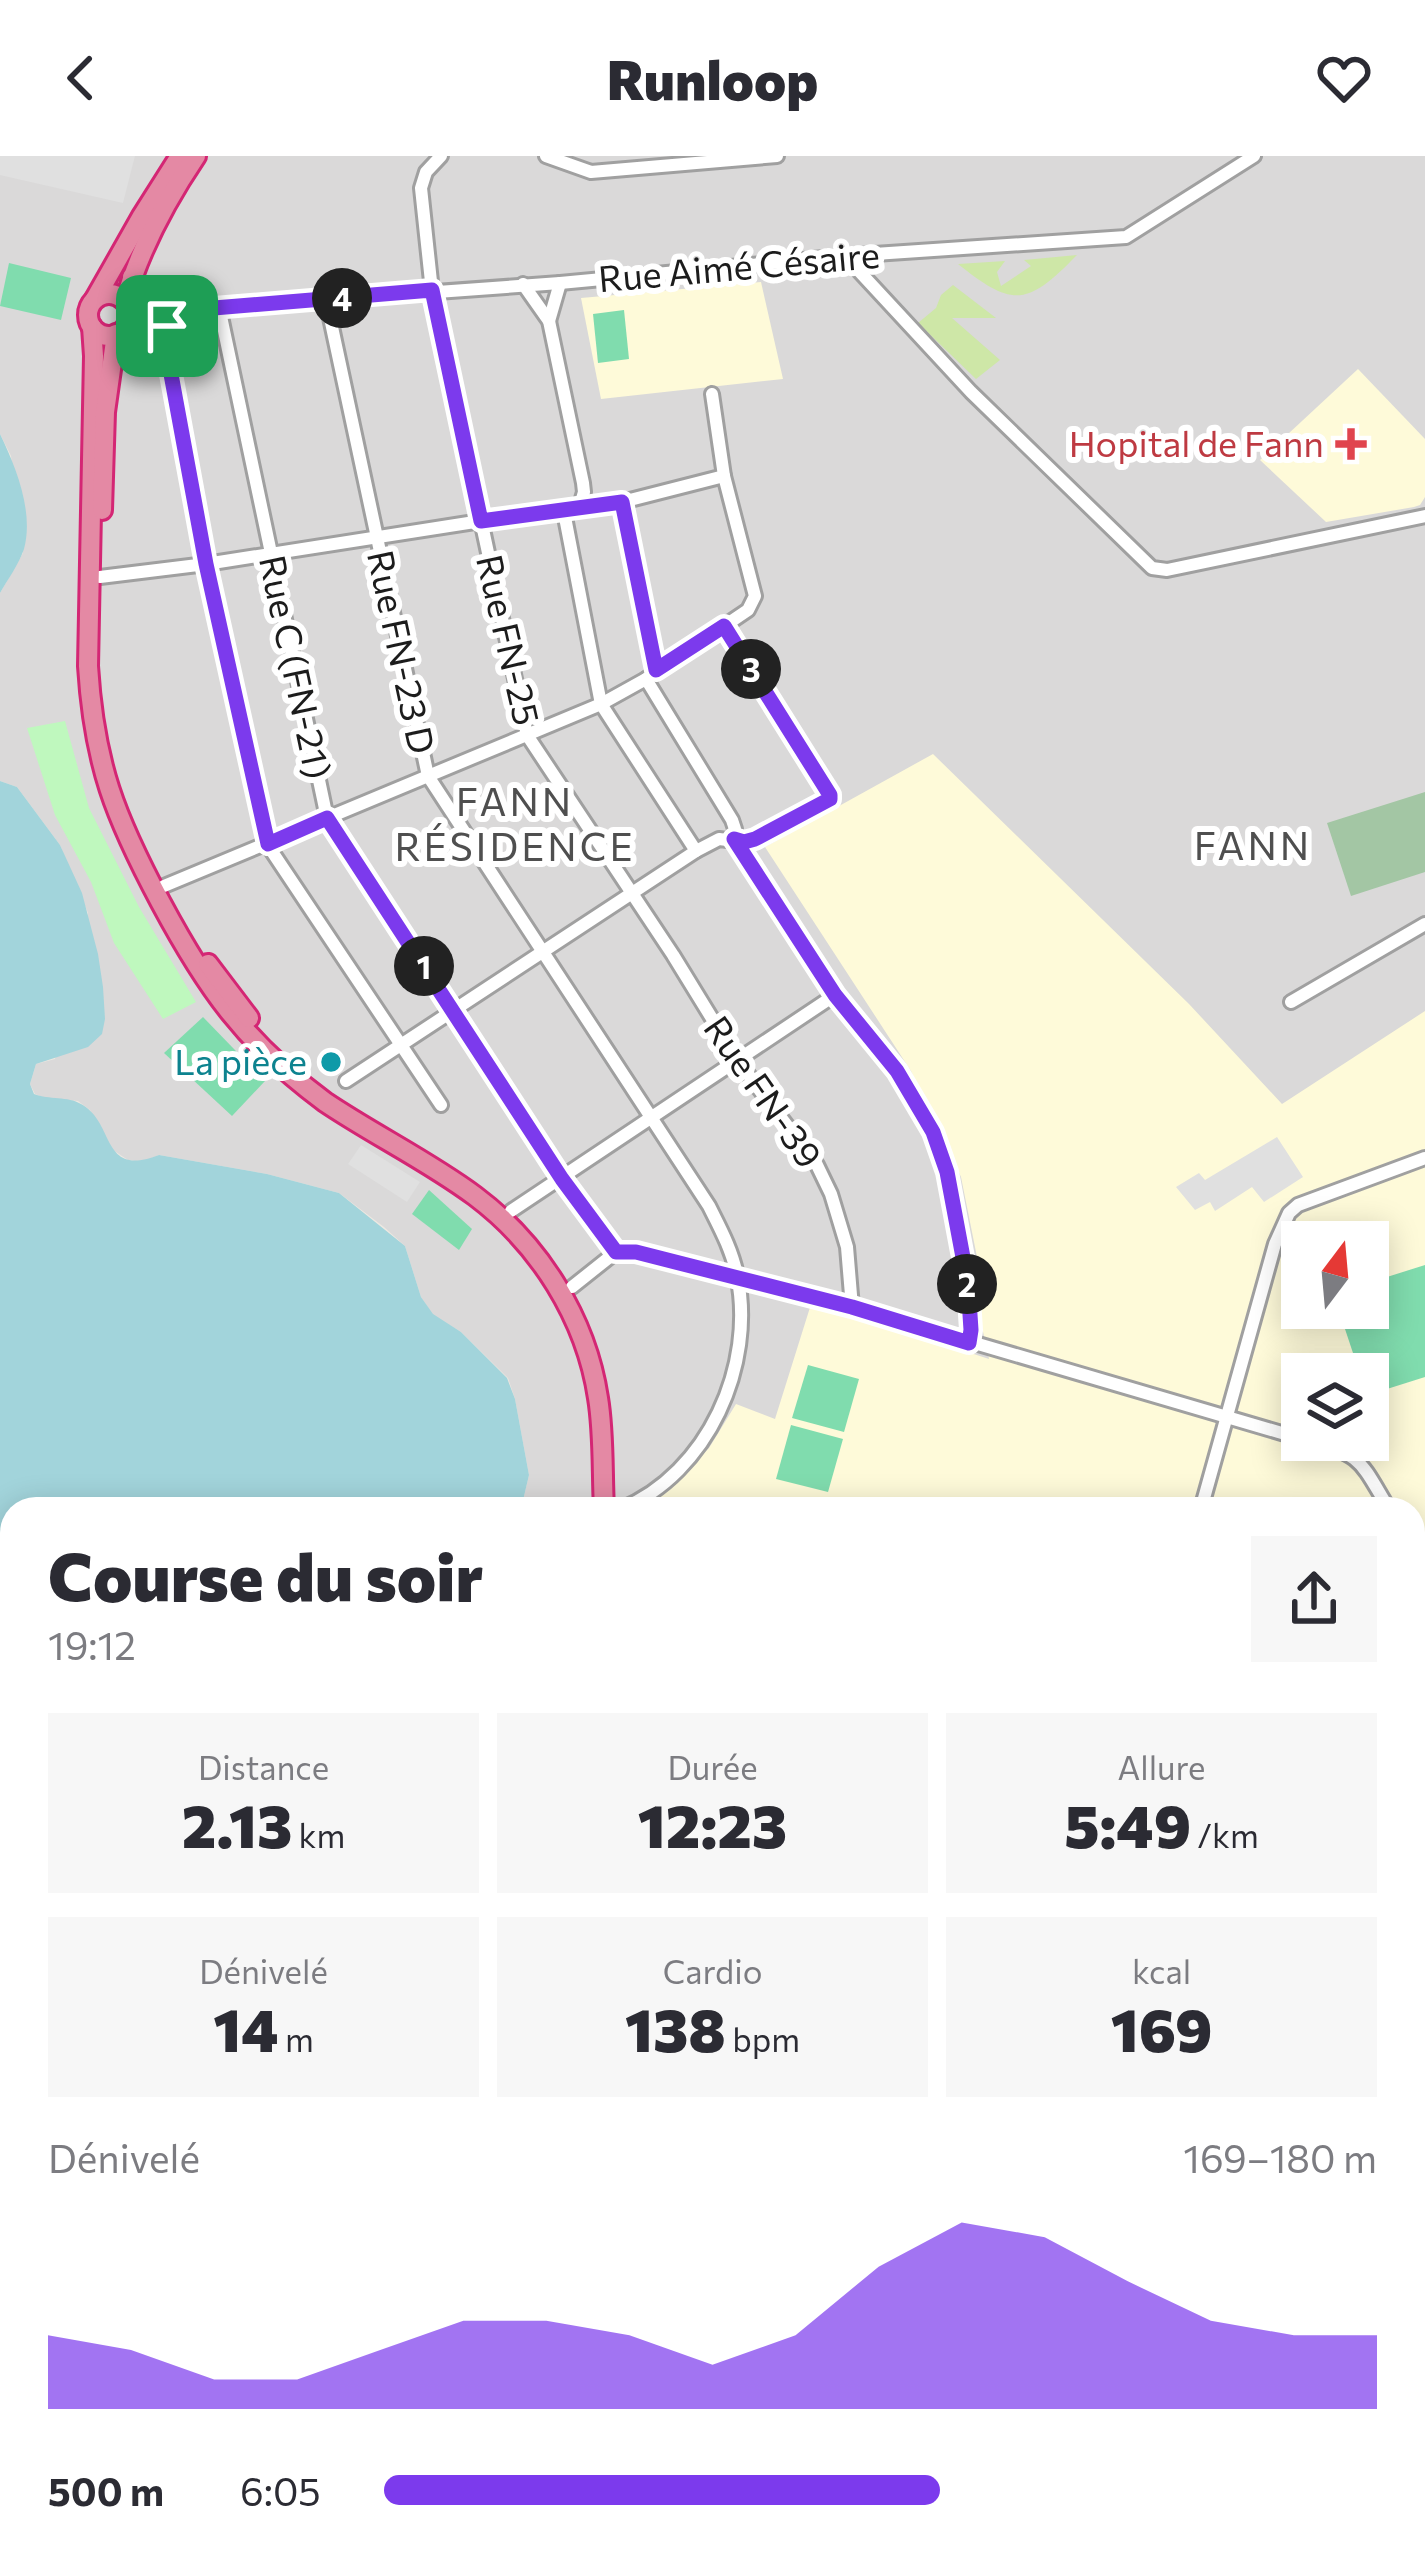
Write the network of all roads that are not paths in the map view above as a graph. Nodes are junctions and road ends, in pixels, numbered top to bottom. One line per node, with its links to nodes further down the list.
1 (180, 156): 12 (highway)
2 (196, 156): 8 (highway)
3 (441, 156): 11 (street, Rue FN-25)
4 (546, 156): 5 (street)
5 (777, 156)
6 (1254, 156): 7 (street, Rue Aimé Césaire)
7 (845, 256): 9 (street, Rue Aimé Césaire); 27 (street)
8 (132, 277): 14 (highway); 16 (highway)
9 (560, 283): 10 (street, Rue Aimé Césaire); 18 (street)
10 (523, 284): 11 (street, Rue Aimé Césaire); 18 (street)
11 (432, 290): 13 (street, Rue Aimé Césaire); 28 (street, Rue FN-25)
12 (95, 299): 14 (highway); 20 (highway)
13 (326, 299): 15 (street, Rue Aimé Césaire); 29 (street, Rue FN-23 D)
14 (127, 304): 16 (street, Rue Aimé Césaire); 21 (highway)
15 (219, 307): 17 (street, Rue Aimé Césaire); 30 (street, Rue C (FN-21))
16 (156, 309): 17 (street, Rue Aimé Césaire); 19 (street)
17 (196, 309): 19 (street)
18 (549, 321): 25 (street)
19 (167, 326): 21 (street); 31 (street)
20 (92, 327): 21 (highway); 65 (highway)
21 (119, 333): 32 (highway)
22 (712, 394): 23 (street)
23 (724, 476): 24 (street); 33 (street)
24 (622, 502): 25 (street); 34 (street)
25 (579, 509): 26 (street)
26 (564, 512): 28 (street); 35 (street)
27 (1425, 516)
28 (481, 521): 29 (street); 36 (street, Rue FN-25)
29 (376, 538): 30 (street); 37 (street, Rue FN-23 D)
30 (271, 555): 31 (street); 38 (street, Rue C (FN-21))
31 (206, 564): 32 (street); 40 (street)
32 (100, 577): 42 (highway)
33 (724, 626): 34 (street); 39 (street)
34 (651, 675): 35 (street); 39 (street)
35 (601, 704): 36 (street); 41 (street)
36 (527, 735): 37 (street); 43 (street, Rue FN-25)
37 (428, 776): 38 (street); 45 (street, Rue FN-23 D)
38 (327, 818): 40 (street); 48 (street, Rue C (FN-21))
39 (734, 839): 41 (street); 46 (street)
40 (268, 844): 42 (street); 49 (street)
41 (696, 851): 43 (street)
42 (164, 886): 56 (highway)
43 (631, 894): 45 (street); 50 (street, Rue FN-39)
44 (1425, 924): 47 (street)
45 (542, 952): 48 (street); 53 (street, Rue FN-23 D)
46 (835, 995): 50 (street); 61 (street)
47 (1291, 1002)
48 (453, 1011): 49 (street); 55 (street, Rue C (FN-21))
49 (401, 1045): 51 (street); 52 (street)
50 (738, 1061): 53 (street); 60 (street, Rue FN-39)
51 (346, 1081)
52 (441, 1105)
53 (650, 1118): 55 (street); 58 (street, Rue FN-23 D)
54 (1425, 1158): 62 (street)
55 (562, 1179): 56 (street); 57 (street, Rue C (FN-21))
56 (511, 1211): 59 (highway)
57 (616, 1252): 58 (street); 59 (street)
58 (738, 1280): 60 (street); 67 (street, Rue FN-23 D)
59 (572, 1287): 66 (highway)
60 (852, 1307): 61 (street)
61 (969, 1343): 62 (street)
62 (1225, 1418): 63 (street); 68 (street)
63 (1281, 1433)
64 (1360, 1461): 69 (street)
65 (604, 1497)
66 (617, 1497)
67 (642, 1497)
68 (1204, 1497)
69 (1382, 1497)

